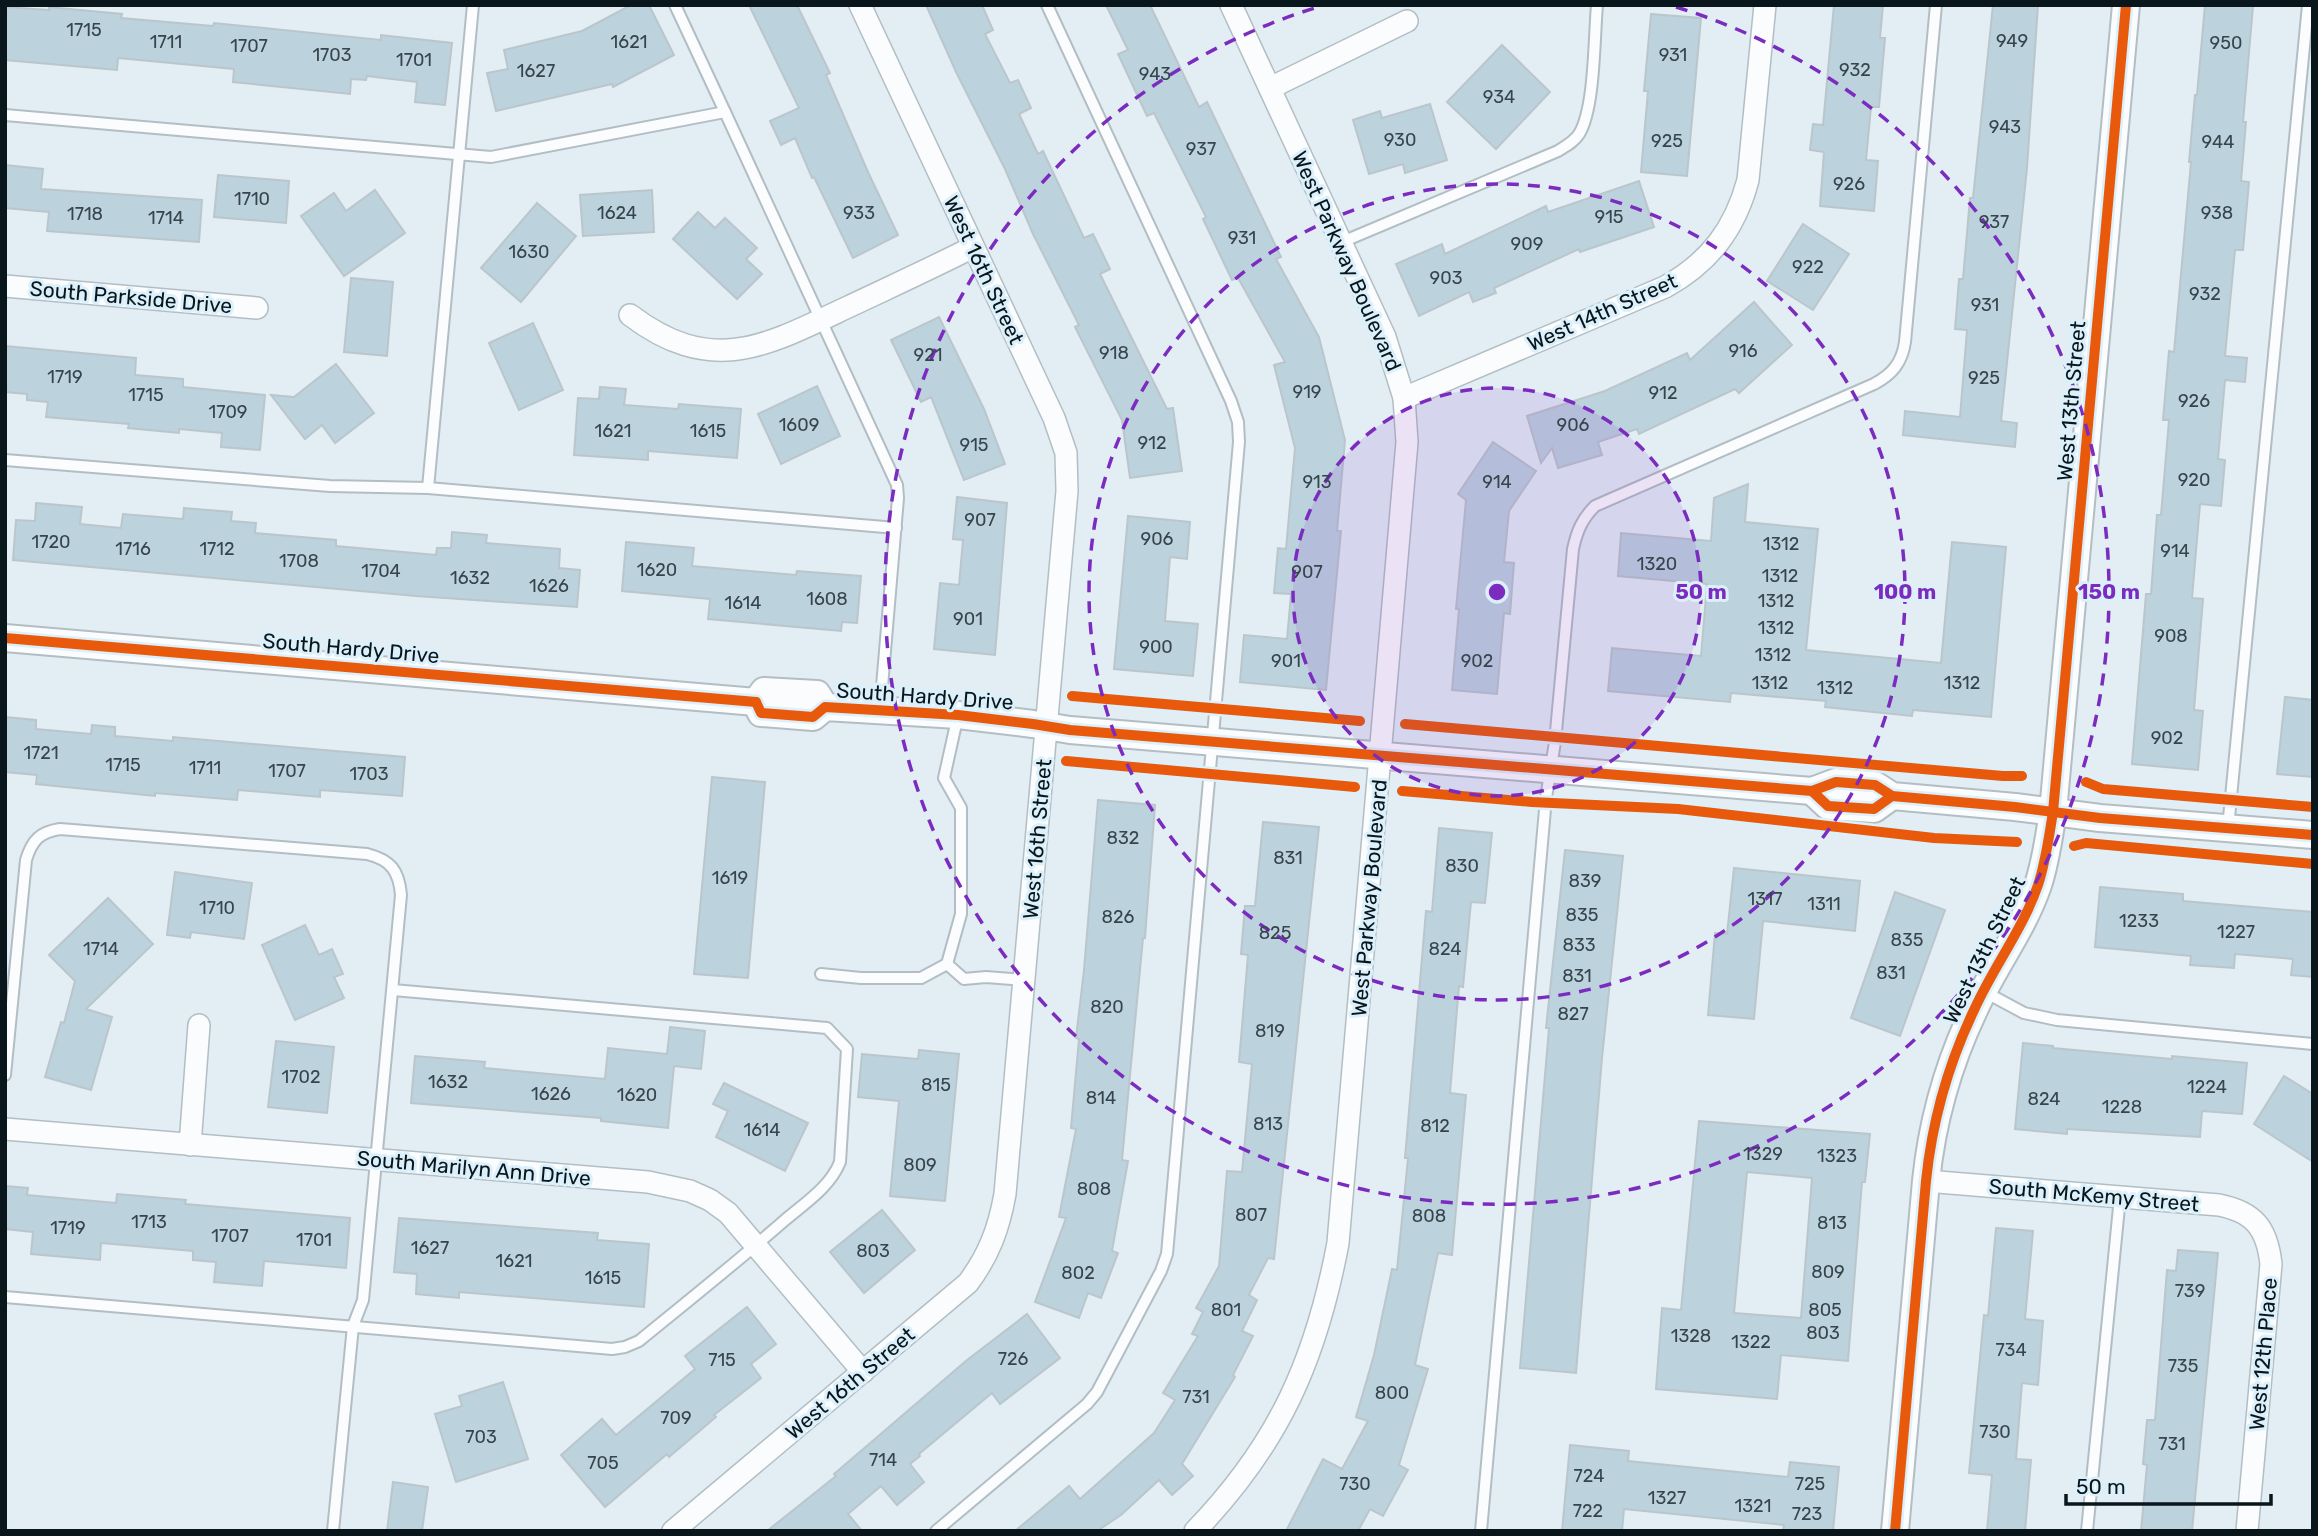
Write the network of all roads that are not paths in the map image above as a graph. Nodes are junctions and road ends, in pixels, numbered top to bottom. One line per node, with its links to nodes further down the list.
1 (473, 5): 15 (lane)
2 (675, 5): 13 (lane)
3 (860, 5): 17 (street, West 16th Street)
4 (1047, 5): 30 (lane)
5 (1231, 5): 12 (street, West Parkway Boulevard)
6 (1597, 5): 16 (lane)
7 (1765, 5): 22 (street, West 14th Street)
8 (1936, 5): 32 (lane)
9 (2126, 5): 33 (street, West 13th Street)
10 (2308, 5): 34 (lane)
11 (1407, 21): 12 (street)
12 (1270, 88): 16 (street, West Parkway Boulevard)
13 (725, 112): 15 (lane); 21 (lane)
14 (5, 115): 15 (lane)
15 (459, 154): 24 (lane)
16 (1342, 242): 22 (street, West Parkway Boulevard)
17 (973, 247): 21 (street); 29 (street, West 16th Street)
18 (5, 286): 19 (street, South Parkside Drive)
19 (257, 308)
20 (630, 315): 21 (street)
21 (821, 320): 25 (lane)
22 (1404, 398): 31 (street, West Parkway Boulevard)
23 (5, 460): 24 (lane)
24 (428, 488): 25 (lane)
25 (896, 528): 27 (lane)
26 (5, 638): 27 (street, South Hardy Drive)
27 (880, 712): 28 (street, South Hardy Drive)
28 (958, 715): 29 (street, South Hardy Drive); 36 (lane)
29 (1047, 726): 30 (street, South Hardy Drive); 38 (street, West 16th Street)
30 (1214, 742): 31 (street, South Hardy Drive); 56 (lane)
31 (1381, 756): 32 (street, South Hardy Drive); 57 (street, West Parkway Boulevard)
32 (1551, 770): 33 (street, South Hardy Drive); 58 (lane)
33 (2053, 812): 34 (street, South Hardy Drive); 40 (street, West 13th Street)
34 (2228, 828): 35 (street, South Hardy Drive)
35 (2313, 835)
36 (947, 964): 37 (lane); 38 (lane)
37 (821, 974)
38 (1024, 980): 53 (street, West 16th Street)
39 (393, 990): 43 (lane); 46 (lane); 50 (lane)
40 (1983, 991): 42 (lane); 47 (street, West 13th Street)
41 (199, 1025): 45 (street)
42 (2313, 1044)
43 (5, 1075)
44 (5, 1129): 45 (street, South Marilyn Ann Drive)
45 (190, 1145): 46 (street, South Marilyn Ann Drive)
46 (376, 1160): 50 (street, South Marilyn Ann Drive); 52 (lane)
47 (1926, 1181): 48 (street, South McKemy Street); 59 (street, West 13th Street)
48 (2120, 1197): 49 (street, South McKemy Street); 60 (lane)
49 (2257, 1223): 61 (street, West 12th Place)
50 (756, 1244): 52 (lane); 53 (street, South Marilyn Ann Drive)
51 (5, 1297): 52 (lane)
52 (353, 1326): 54 (lane)
53 (863, 1372): 55 (street, West 16th Street)
54 (333, 1531)
55 (673, 1531)
56 (936, 1531)
57 (1195, 1531)
58 (1481, 1531)
59 (1895, 1531)
60 (2087, 1531)
61 (2246, 1531)

